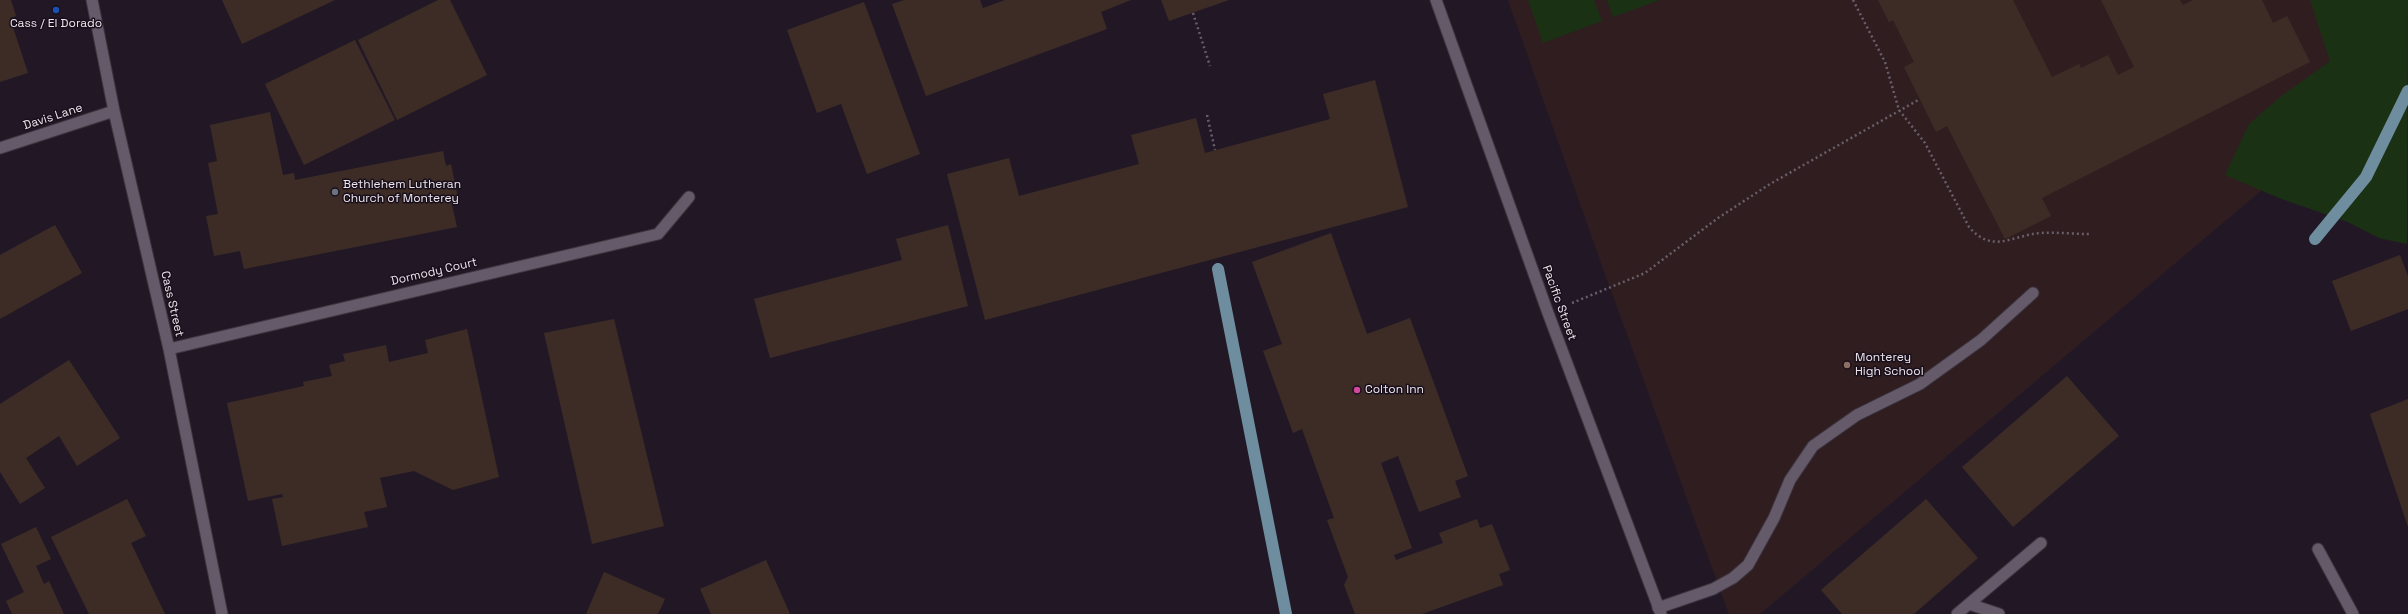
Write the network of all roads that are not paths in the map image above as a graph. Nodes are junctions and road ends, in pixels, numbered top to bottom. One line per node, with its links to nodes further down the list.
1 (92, 0): 3 (street, Cass Street)
2 (1436, 0): 11 (street, Pacific Street)
3 (114, 112): 4 (street, Davis Lane); 7 (street, Cass Street)
4 (0, 148)
5 (689, 197): 7 (street, Dormody Court)
6 (2033, 293): 11 (street)
7 (169, 349): 12 (street, Cass Street)
8 (2041, 543): 10 (street)
9 (2318, 549): 15 (street)
10 (1969, 604): 13 (street); 14 (street)
11 (1660, 611)
12 (222, 614)
13 (1957, 614)
14 (1998, 614)
15 (2353, 614)

